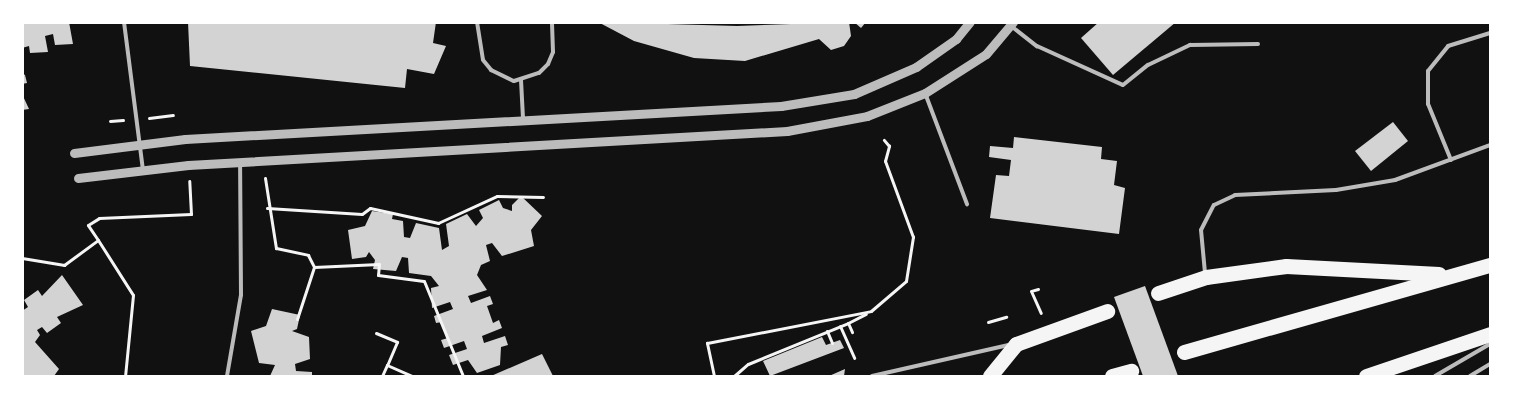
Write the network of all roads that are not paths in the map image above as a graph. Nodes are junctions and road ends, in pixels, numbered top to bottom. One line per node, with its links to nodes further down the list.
1 (124, 22): 11 (lane)
2 (477, 22): 8 (lane)
3 (552, 22): 8 (lane)
4 (970, 22): 10 (street)
5 (1012, 24): 7 (lane); 9 (street)
6 (1490, 33): 14 (lane)
7 (1258, 44)
8 (521, 80): 10 (lane)
9 (925, 93): 15 (street); 18 (lane)
10 (523, 121): 11 (street)
11 (141, 143): 13 (street); 16 (lane)
12 (1490, 146): 14 (lane)
13 (74, 153)
14 (1451, 160): 21 (lane)
15 (240, 162): 16 (street); 30 (lane)
16 (143, 170): 17 (street)
17 (78, 178)
18 (967, 204)
19 (1490, 265): 20 (highway)
20 (1453, 275): 21 (highway); 27 (highway)
21 (1206, 278): 22 (highway)
22 (1158, 293)
23 (1107, 311): 25 (highway)
24 (1490, 334): 34 (highway)
25 (1016, 344): 31 (lane); 32 (highway)
26 (1490, 344): 35 (lane)
27 (1184, 352)
28 (1490, 364): 36 (lane)
29 (1131, 371): 33 (highway)
30 (226, 376)
31 (872, 376)
32 (990, 376)
33 (1112, 376)
34 (1366, 376)
35 (1435, 376)
36 (1470, 376)

